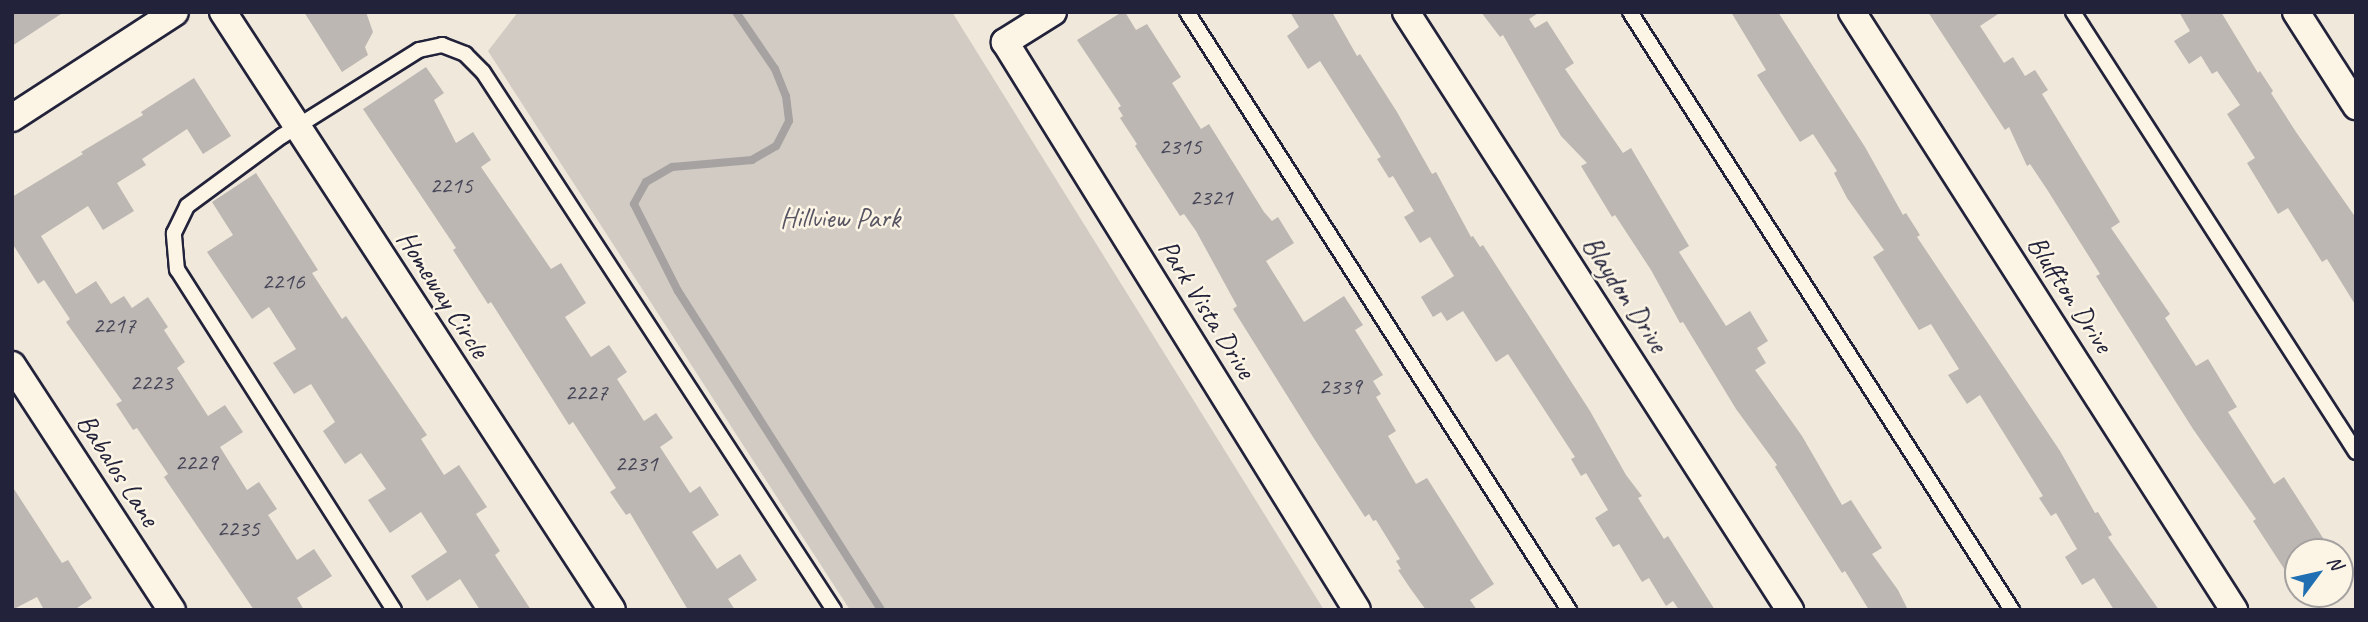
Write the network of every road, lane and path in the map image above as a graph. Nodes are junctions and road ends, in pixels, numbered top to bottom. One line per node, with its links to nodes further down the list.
1 (175, 12): 11 (street)
2 (223, 12): 12 (street, Homeway Circle)
3 (1053, 12): 19 (street, Park Vista Drive)
4 (1186, 12): 20 (lane)
5 (1406, 12): 21 (street, Blaydon Drive)
6 (1630, 12): 22 (lane)
7 (1852, 12): 23 (street, Bluffton Drive)
8 (2073, 12): 14 (lane)
9 (2296, 12): 10 (street)
10 (2356, 106)
11 (12, 118)
12 (297, 126): 16 (lane); 17 (street, Homeway Circle); 18 (lane)
13 (12, 365): 15 (street, Babalos Lane)
14 (2356, 452)
15 (172, 610)
16 (394, 610)
17 (612, 610)
18 (834, 610)
19 (1357, 610)
20 (1569, 610)
21 (1790, 610)
22 (2012, 610)
23 (2234, 610)

